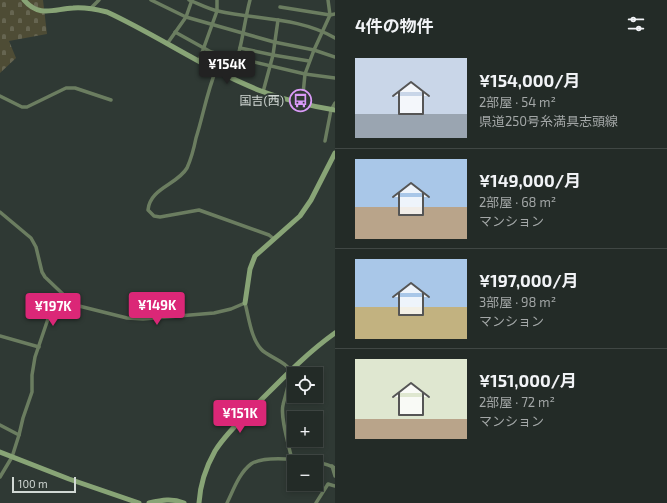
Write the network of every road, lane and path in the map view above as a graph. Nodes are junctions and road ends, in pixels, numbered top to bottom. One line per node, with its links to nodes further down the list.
1 (24, 0): 9 (street)
2 (99, 0): 9 (street)
3 (151, 0): 14 (street)
4 (191, 0): 10 (street); 14 (street)
5 (217, 0): 10 (street)
6 (250, 0): 12 (street)
7 (328, 0): 13 (street)
8 (280, 7): 13 (street)
9 (91, 8): 22 (street)
10 (217, 11): 12 (street); 16 (street)
11 (335, 14): 13 (street)
12 (246, 15): 15 (street); 19 (street)
13 (330, 15): 17 (street)
14 (186, 17): 16 (street); 18 (street)
15 (278, 20): 17 (street); 21 (street)
16 (212, 25): 19 (street); 23 (street)
17 (322, 31): 20 (street); 25 (street)
18 (174, 32): 22 (street); 23 (street)
19 (242, 33): 21 (street); 24 (street)
20 (335, 38)
21 (274, 42): 25 (street); 26 (street)
22 (167, 44): 29 (street)
23 (204, 48): 28 (street); 29 (street)
24 (240, 48): 26 (street); 28 (street)
25 (314, 50): 27 (street); 30 (street)
26 (273, 55): 30 (street); 31 (street)
27 (335, 57)
28 (237, 60): 31 (street); 34 (street)
29 (199, 61): 32 (street)
30 (310, 61): 33 (street)
31 (269, 66): 33 (street); 36 (street)
32 (216, 70): 34 (street); 45 (street)
33 (305, 74): 35 (street); 40 (street)
34 (230, 77): 36 (street)
35 (335, 78)
36 (263, 92): 40 (street)
37 (0, 96): 38 (street)
38 (111, 100)
39 (335, 102): 41 (street)
40 (302, 104): 41 (street)
41 (333, 110): 42 (street)
42 (325, 141)
43 (335, 153): 45 (street)
44 (0, 212): 46 (street)
45 (274, 239): 47 (street)
46 (67, 303): 47 (street); 50 (street)
47 (245, 303): 51 (street)
48 (335, 333): 52 (street)
49 (0, 336): 50 (street)
50 (38, 347): 56 (street)
51 (288, 367)
52 (294, 367)
53 (287, 374): 69 (street)
54 (287, 388): 58 (street)
55 (0, 425): 56 (street)
56 (19, 435): 59 (street)
57 (0, 452): 59 (street)
58 (291, 455)
59 (12, 457): 64 (street); 66 (street)
60 (287, 460): 70 (street)
61 (323, 463): 62 (street)
62 (334, 467): 63 (street)
63 (335, 476)
64 (0, 477)
65 (335, 486): 71 (street)
66 (139, 503)
67 (149, 503): 68 (street)
68 (184, 503)
69 (199, 503)
70 (227, 503)
71 (316, 503)

